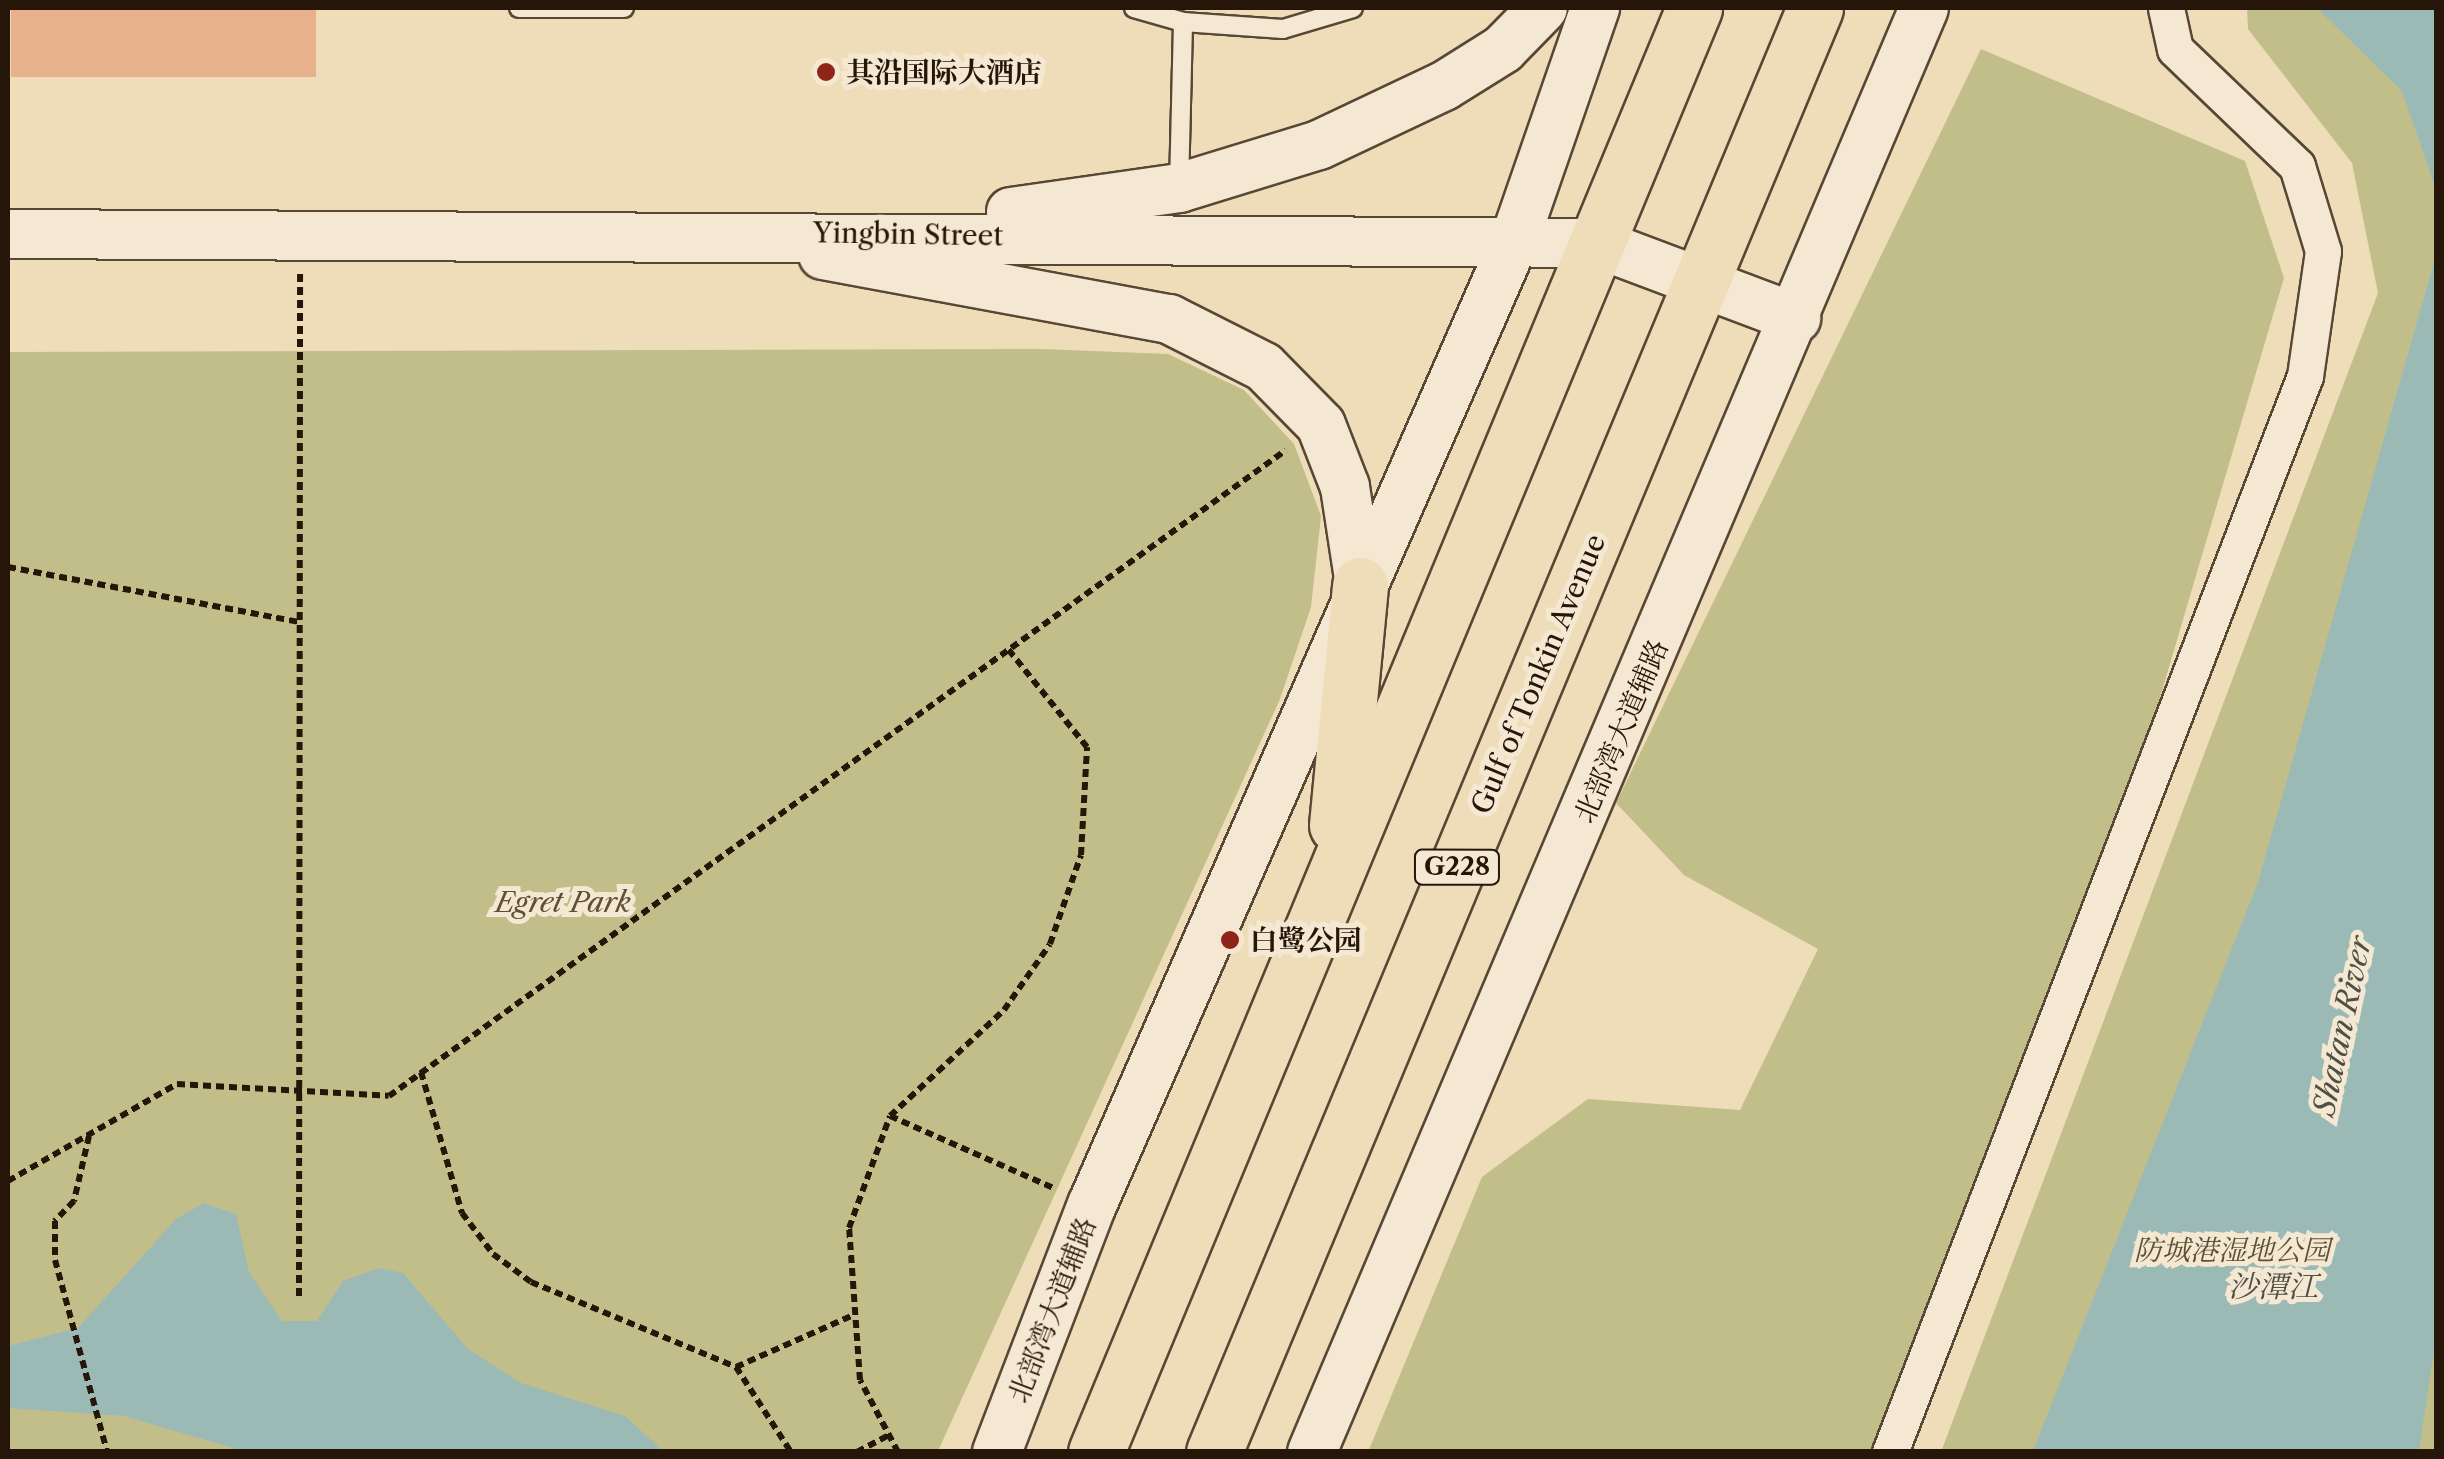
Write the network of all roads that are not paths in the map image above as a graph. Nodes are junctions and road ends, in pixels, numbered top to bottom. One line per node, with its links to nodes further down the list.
1 (519, 8): 2 (lane)
2 (624, 8)
3 (1134, 8): 11 (lane)
4 (1354, 8): 11 (lane)
5 (1544, 8): 12 (main road)
6 (1595, 8): 16 (main road, 北部湾大道辅路)
7 (1694, 8): 17 (highway)
8 (1815, 8): 18 (highway, Gulf of Tonkin Avenue / G228)
9 (1924, 8): 19 (main road, 北部湾大道辅路)
10 (2166, 8): 26 (street)
11 (1183, 22): 12 (lane)
12 (1179, 188): 14 (main road)
13 (691, 231): 14 (main road, Yingbin Street); 15 (main road, Yingbin Street); 20 (main road)
14 (866, 233): 16 (main road, Yingbin Street)
15 (8, 234)
16 (1514, 242): 17 (main road, Yingbin Street); 20 (main road, 北部湾大道辅路)
17 (1596, 243): 18 (main road, Yingbin Street); 21 (highway)
18 (1700, 282): 19 (main road, Yingbin Street); 24 (highway, Gulf of Tonkin Avenue / G228)
19 (1796, 318): 25 (main road, 北部湾大道辅路)
20 (1360, 585): 21 (highway); 23 (main road, 北部湾大道辅路)
21 (1332, 882): 22 (highway)
22 (1097, 1444)
23 (997, 1452)
24 (1214, 1452)
25 (1312, 1452)
26 (1890, 1452)

